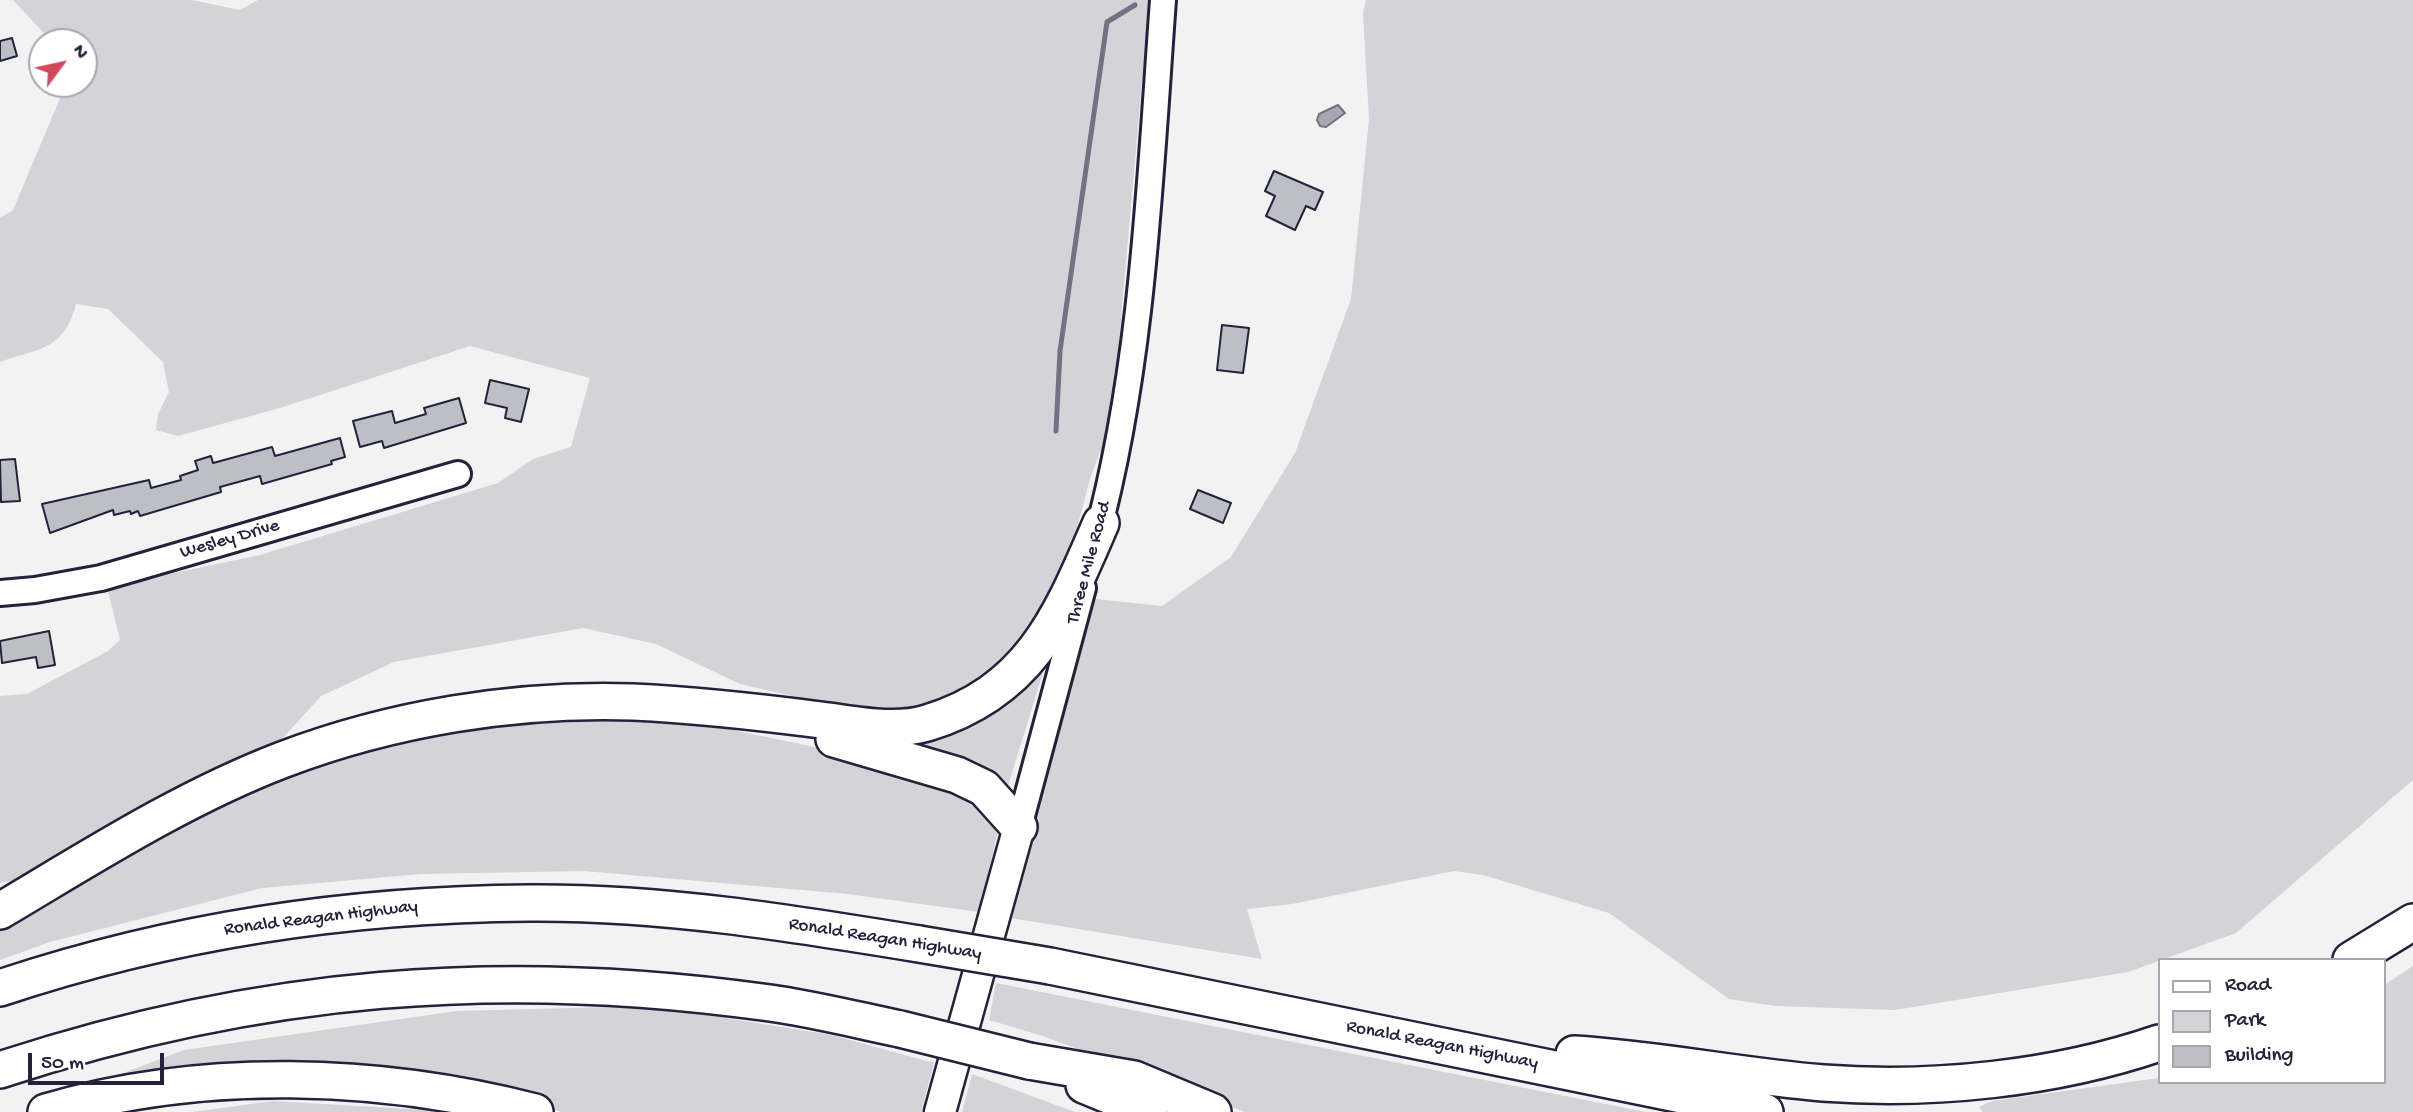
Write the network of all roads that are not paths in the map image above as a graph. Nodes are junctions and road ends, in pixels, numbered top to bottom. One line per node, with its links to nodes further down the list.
1 (1163, 0): 3 (street, Three Mile Road)
2 (458, 474): 4 (street, Wesley Drive)
3 (1101, 523): 5 (highway); 6 (street, Three Mile Road)
4 (0, 593)
5 (758, 714): 6 (highway); 7 (highway)
6 (1019, 827): 17 (main road, Three Mile Road)
7 (0, 911)
8 (2413, 922): 9 (highway)
9 (2354, 958)
10 (0, 988): 12 (highway, Ronald Reagan Highway, bridge)
11 (2158, 1043): 12 (highway)
12 (1444, 1046): 20 (highway, Ronald Reagan Highway)
13 (1029, 1062): 14 (highway, bridge); 18 (highway); 19 (highway)
14 (0, 1070)
15 (47, 1112): 16 (highway)
16 (535, 1112)
17 (940, 1112)
18 (1149, 1112)
19 (1213, 1112)
20 (1765, 1112)

